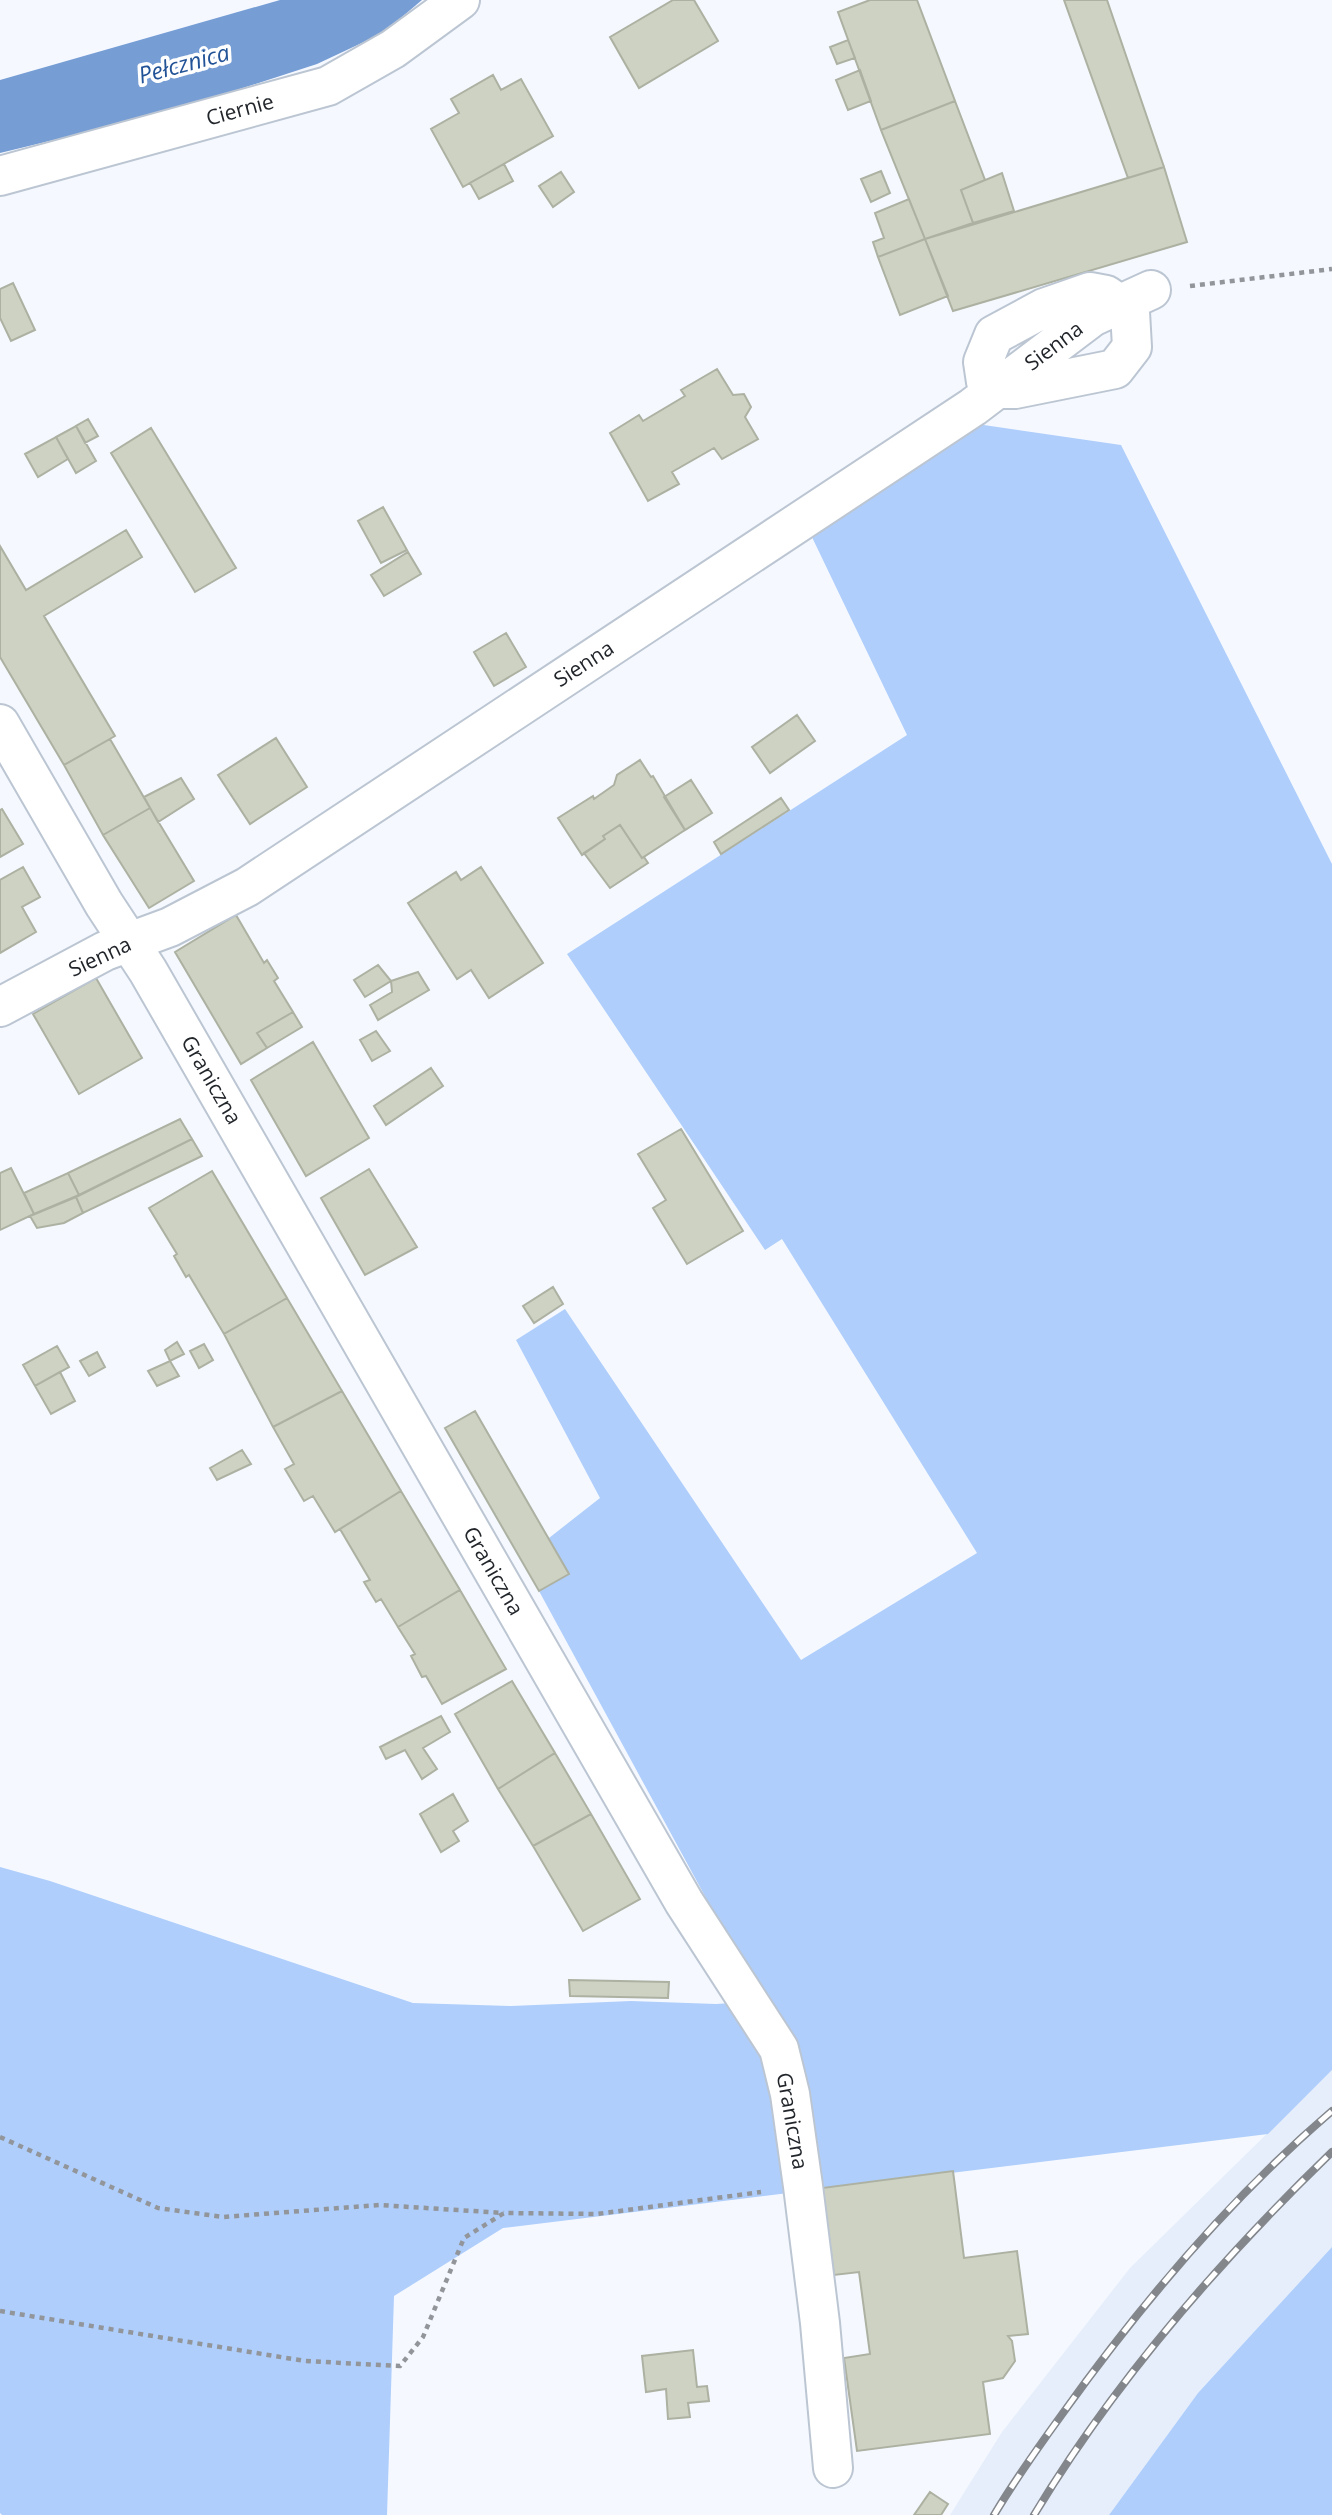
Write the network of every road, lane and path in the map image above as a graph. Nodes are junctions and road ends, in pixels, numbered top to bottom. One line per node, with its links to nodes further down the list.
1 (460, 0): 2 (street, Ciernie)
2 (0, 176)
3 (1332, 269): 4 (path)
4 (1136, 297): 5 (street, Sienna); 5 (street)
5 (998, 389): 7 (street, Sienna)
6 (0, 724): 7 (street, Graniczna)
7 (129, 942): 8 (street, Sienna); 10 (street, Graniczna)
8 (0, 1007)
9 (0, 2137): 11 (path)
10 (803, 2186): 11 (path); 13 (street, Graniczna)
11 (504, 2213): 12 (path)
12 (0, 2311)
13 (833, 2468)

